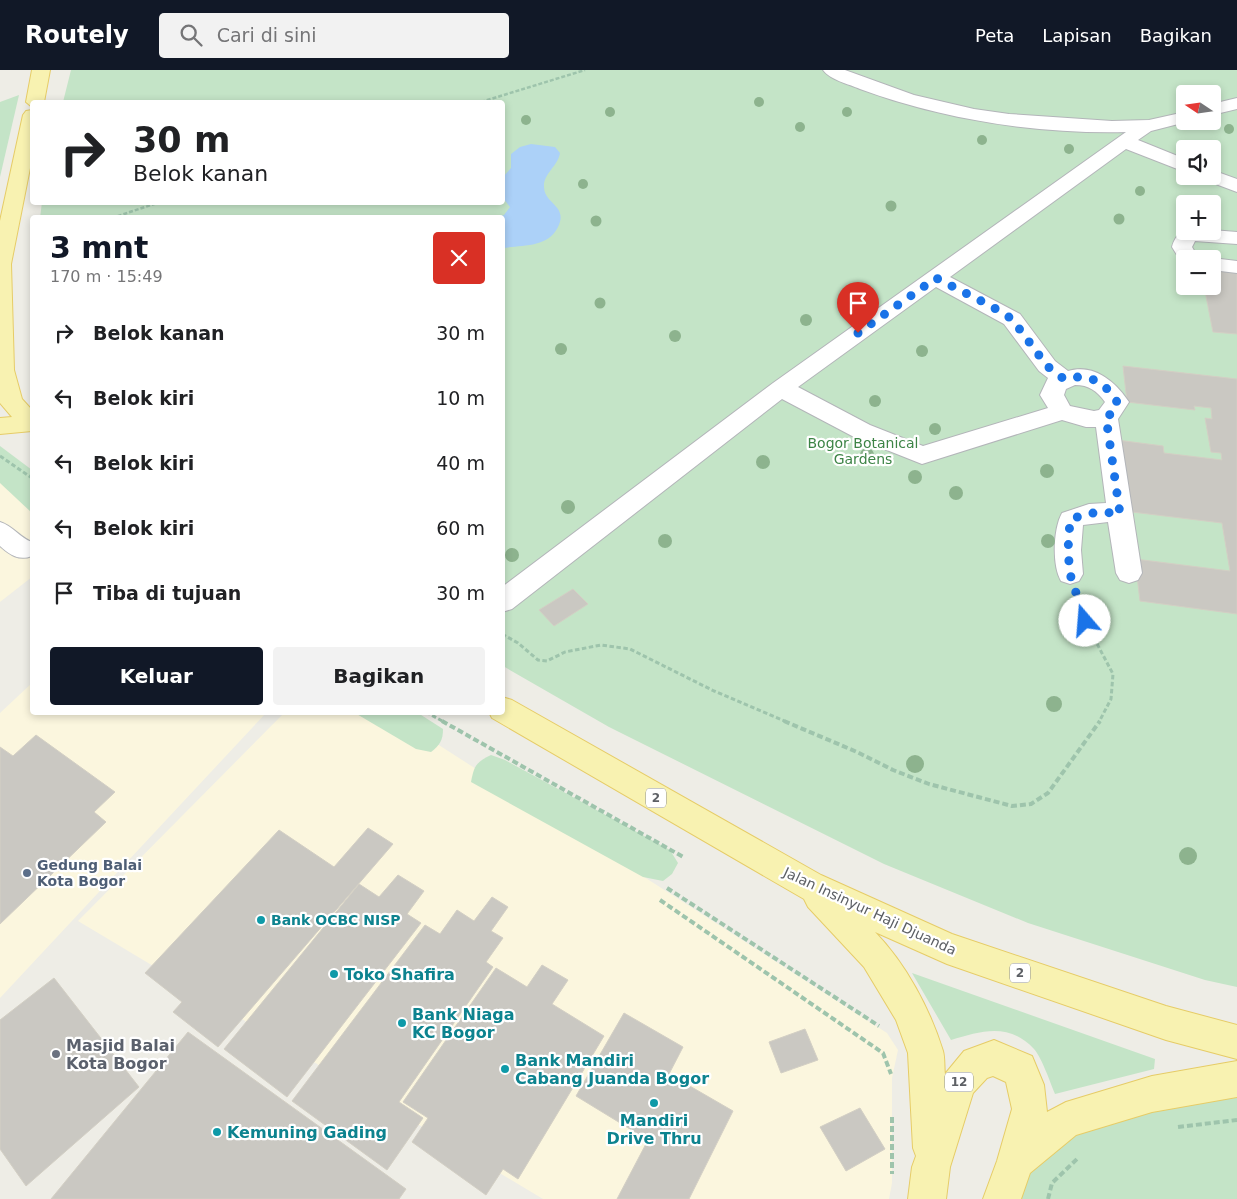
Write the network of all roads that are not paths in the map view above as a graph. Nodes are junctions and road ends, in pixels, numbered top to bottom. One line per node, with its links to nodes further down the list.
1 (41, 70): 3 (main road)
2 (832, 70): 8 (lane)
3 (35, 100)
4 (1237, 103): 5 (lane)
5 (1221, 107)
6 (1176, 119): 8 (lane)
7 (30, 125): 18 (main road)
8 (1146, 126): 9 (lane)
9 (1126, 142): 10 (lane); 17 (lane)
10 (1176, 162)
11 (1221, 180): 12 (lane)
12 (1237, 186)
13 (1237, 238): 14 (lane)
14 (1184, 250)
15 (1221, 265): 16 (lane)
16 (1237, 267)
17 (936, 278): 19 (lane); 20 (lane)
18 (1, 360): 21 (main road)
19 (1064, 379): 22 (lane); 23 (lane)
20 (781, 388): 22 (lane); 32 (lane)
21 (5, 404): 24 (main road)
22 (1062, 412): 23 (lane)
23 (1106, 417): 27 (lane)
24 (30, 422)
25 (30, 423): 26 (main road)
26 (0, 426)
27 (1120, 514): 30 (lane); 31 (lane)
28 (0, 532): 29 (lane)
29 (25, 549)
30 (1129, 573)
31 (1070, 574)
32 (505, 600)
33 (505, 711): 34 (main road, Jalan Insinyur Haji Djuanda / 2)
34 (810, 886): 35 (main road, Jalan Insinyur Haji Djuanda / 2); 38 (main road)
35 (1237, 1042)
36 (1237, 1079): 37 (main road)
37 (1016, 1161): 38 (main road, 12); 39 (main road)
38 (929, 1183)
39 (1002, 1199)

